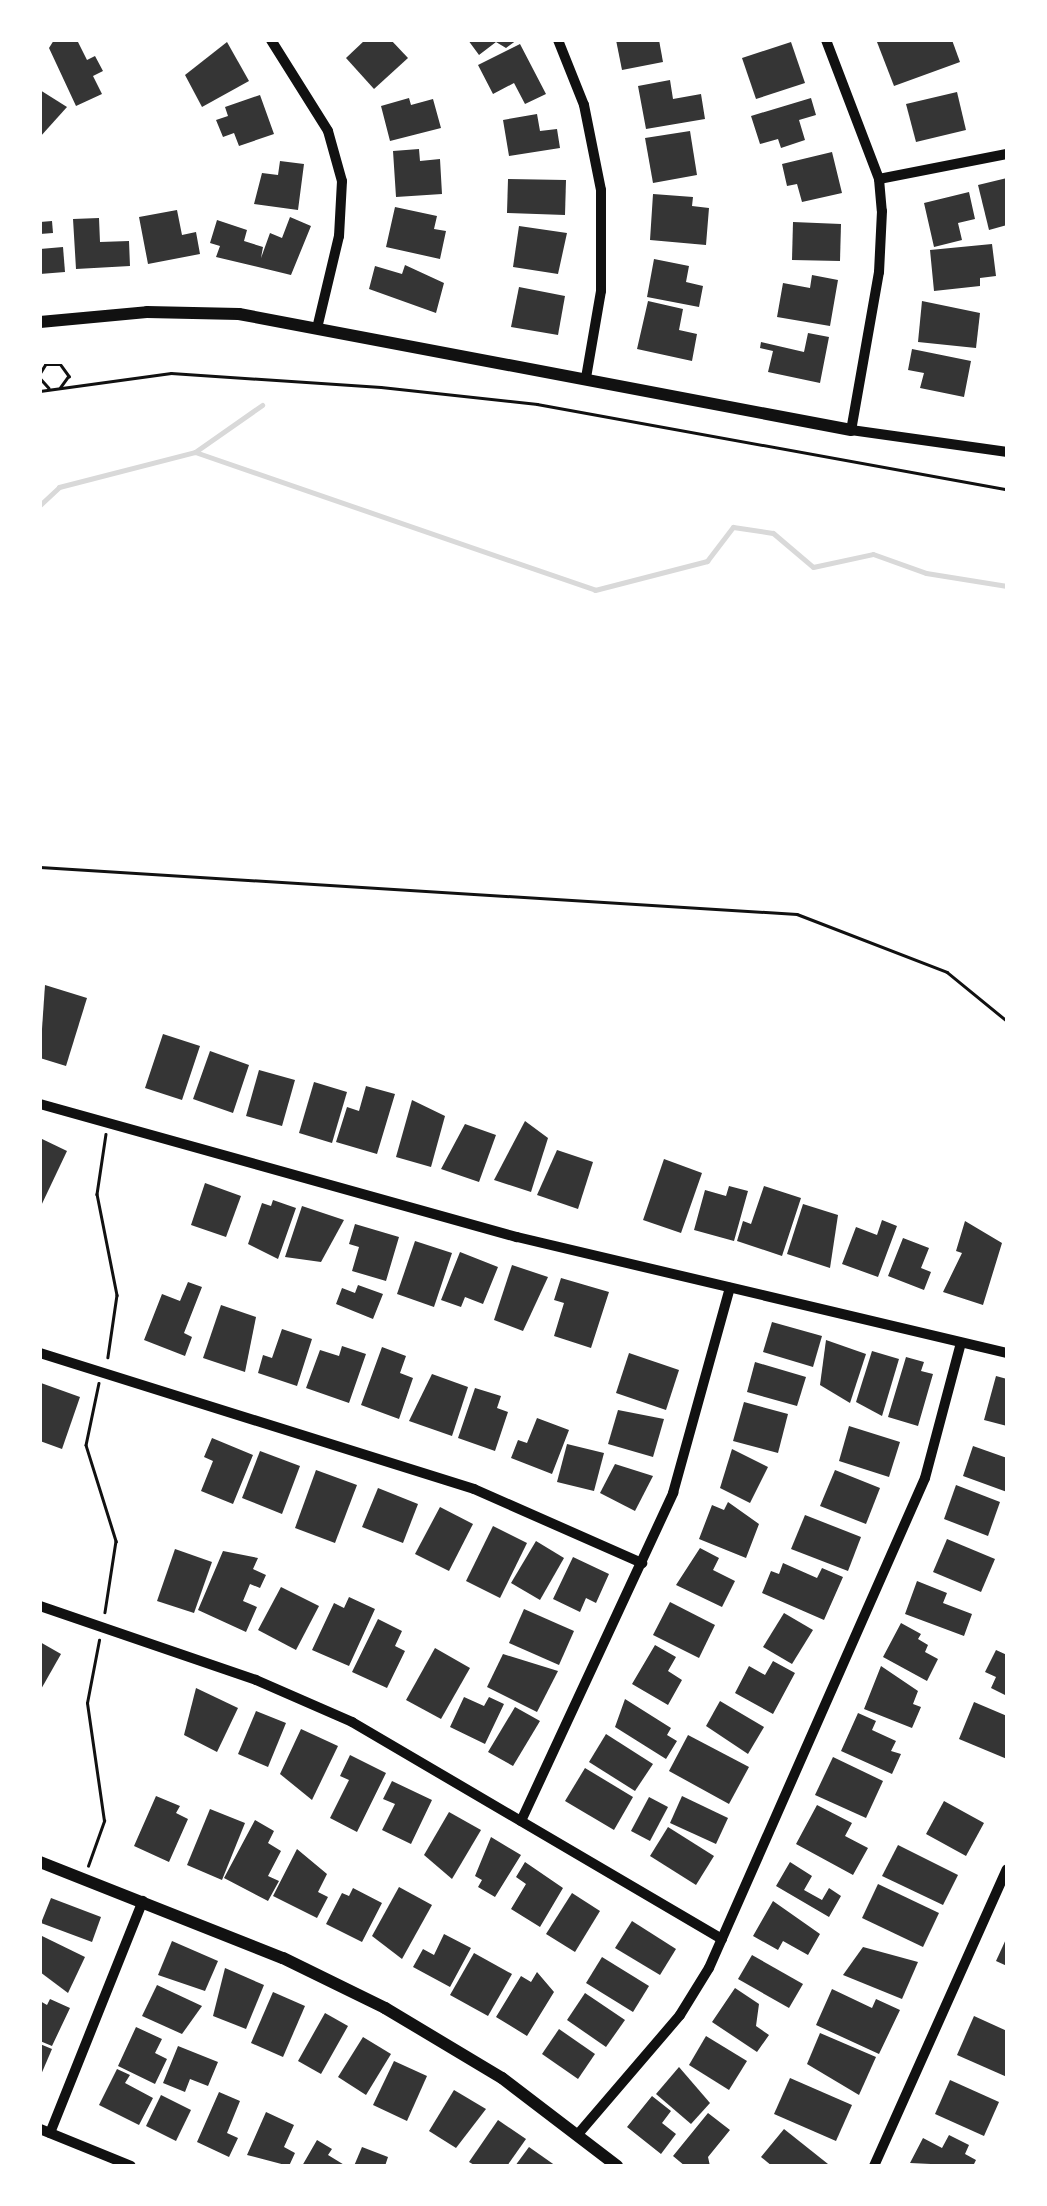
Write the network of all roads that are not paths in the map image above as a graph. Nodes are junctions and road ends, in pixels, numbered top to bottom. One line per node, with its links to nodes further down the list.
1 (271, 40): 7 (street)
2 (558, 40): 8 (street)
3 (826, 40): 5 (street)
4 (1007, 154): 5 (street)
5 (879, 179): 9 (street)
6 (40, 322): 7 (street)
7 (318, 328): 8 (street)
8 (586, 378): 9 (street)
9 (851, 430): 10 (street)
10 (1007, 452)
11 (40, 1104): 12 (street)
12 (730, 1288): 13 (street); 16 (street)
13 (961, 1342): 15 (street); 22 (street)
14 (40, 1353): 16 (street)
15 (1007, 1353)
16 (642, 1563): 18 (street)
17 (40, 1606): 18 (street)
18 (521, 1821): 22 (street)
19 (40, 1862): 21 (street)
20 (1007, 1869): 27 (street)
21 (143, 1901): 23 (street); 24 (street)
22 (722, 1939): 24 (street)
23 (45, 2131): 25 (street)
24 (579, 2132): 26 (street)
25 (130, 2166)
26 (617, 2166)
27 (874, 2166)

